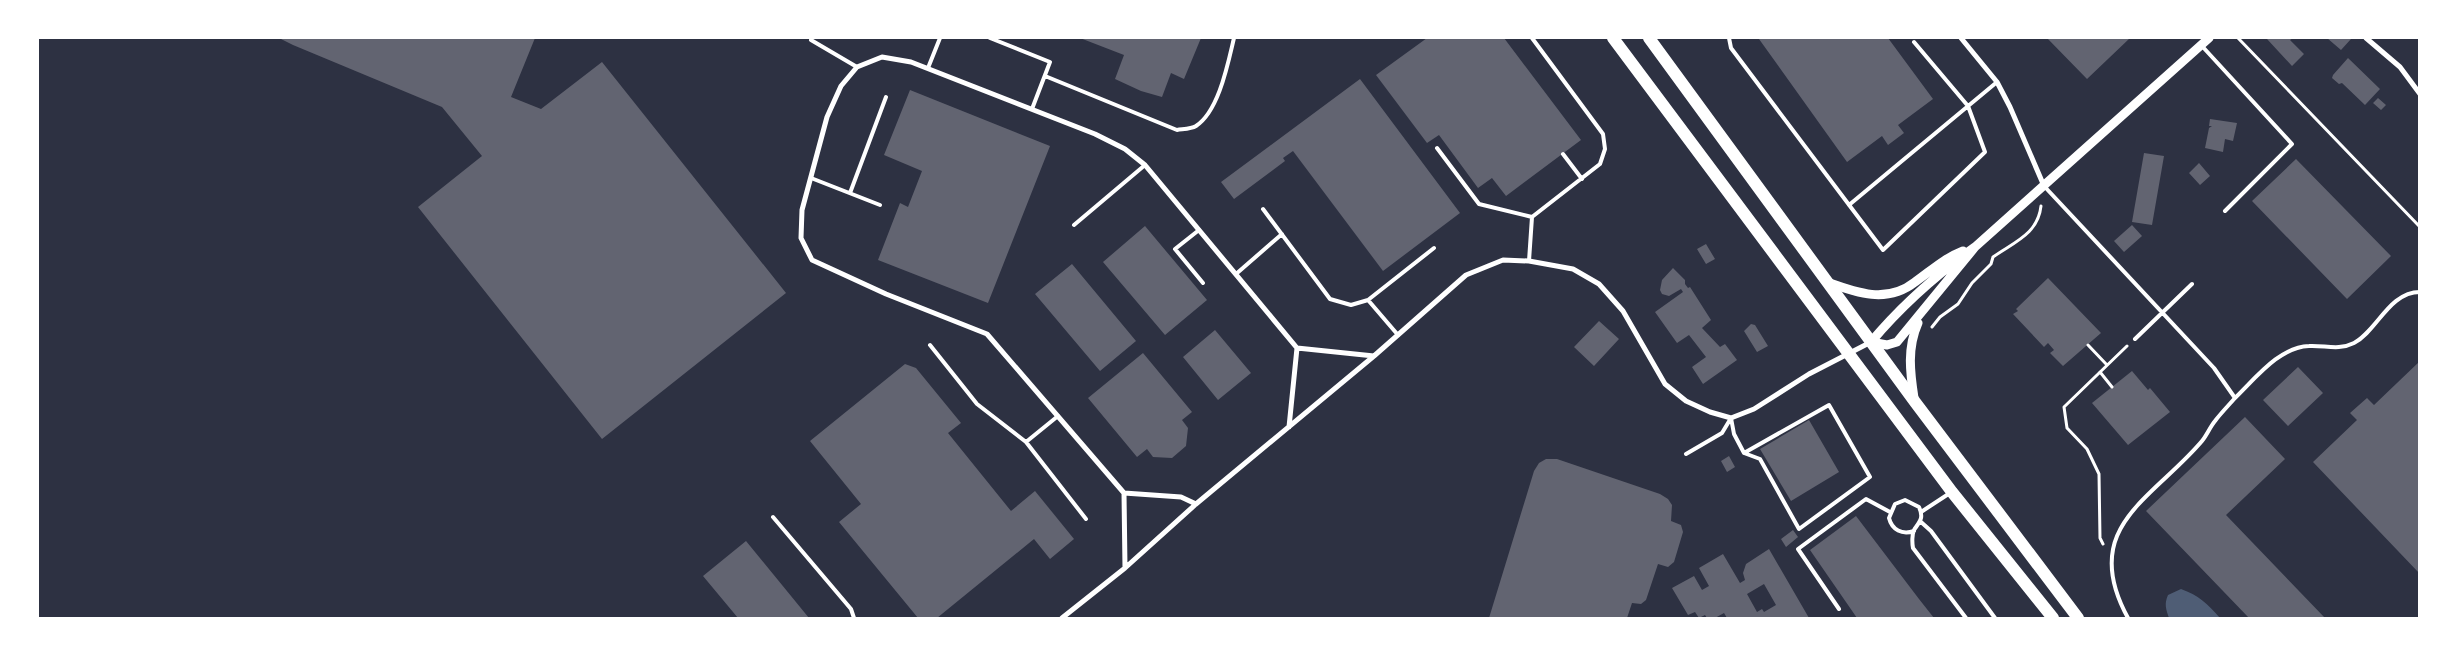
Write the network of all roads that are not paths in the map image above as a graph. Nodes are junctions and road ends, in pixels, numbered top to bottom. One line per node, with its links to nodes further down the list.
1 (940, 38): 15 (lane)
2 (990, 38): 16 (lane)
3 (1234, 38): 16 (lane)
4 (1532, 38): 26 (lane)
5 (1613, 38): 53 (main road)
6 (1649, 38): 41 (main road)
7 (1729, 38): 30 (lane)
8 (1961, 38): 17 (street)
9 (2209, 38): 13 (street)
10 (2366, 38): 18 (street)
11 (811, 40): 14 (lane)
12 (1914, 42): 20 (lane)
13 (2201, 45): 27 (street); 32 (lane)
14 (858, 67): 15 (street); 25 (street)
15 (928, 68): 21 (street)
16 (1045, 76): 21 (lane)
17 (1997, 82): 20 (lane); 27 (street)
18 (2420, 94)
19 (886, 97): 28 (lane)
20 (1968, 106): 30 (lane); 30 (lane)
21 (1032, 109): 24 (street)
22 (1437, 148): 33 (lane)
23 (1563, 154): 26 (lane)
24 (1145, 165): 34 (lane); 35 (street)
25 (811, 178): 28 (lane); 57 (street)
26 (1582, 178): 33 (lane)
27 (2044, 186): 37 (street); 47 (lane)
28 (850, 194): 29 (lane)
29 (880, 205)
30 (1850, 205)
31 (1263, 209): 36 (lane)
32 (2225, 211)
33 (1532, 217): 39 (lane)
34 (1074, 224)
35 (1199, 230): 40 (street); 42 (lane)
36 (1282, 234): 40 (lane); 45 (lane)
37 (1975, 247): 41 (street); 46 (street); 50 (street)
38 (1434, 248): 45 (lane)
39 (1530, 261): 48 (street); 58 (street)
40 (1236, 274): 52 (street)
41 (1828, 282): 50 (main road)
42 (1203, 283)
43 (2192, 284): 47 (lane)
44 (2420, 292): 55 (lane)
45 (1368, 300): 48 (lane)
46 (1923, 311): 50 (street); 56 (street)
47 (2163, 312): 49 (lane); 55 (lane)
48 (1398, 335): 54 (street)
49 (2134, 339)
50 (1871, 342): 53 (street); 56 (main road)
51 (930, 346): 60 (lane)
52 (1297, 348): 54 (street); 59 (street)
53 (1849, 353): 58 (street); 64 (main road)
54 (1374, 356): 59 (street)
55 (2235, 398): 80 (lane)
56 (1915, 402): 79 (main road)
57 (1058, 416): 60 (lane); 63 (street)
58 (1731, 418): 61 (lane); 62 (lane)
59 (1289, 426): 65 (street)
60 (1026, 442): 69 (lane)
61 (1744, 453): 61 (lane)
62 (1686, 454)
63 (1124, 492): 65 (street); 72 (street)
64 (1952, 492): 67 (lane); 78 (main road)
65 (1196, 504): 72 (street)
66 (1890, 512): 67 (lane); 71 (lane); 73 (lane)
67 (1921, 512): 70 (lane)
68 (773, 517): 74 (lane)
69 (1086, 519)
70 (1921, 522): 71 (lane); 77 (lane)
71 (1914, 530): 76 (lane)
72 (1125, 568): 75 (street)
73 (1838, 609)
74 (854, 618)
75 (1062, 618)
76 (1966, 618)
77 (1995, 618)
78 (2053, 618)
79 (2078, 618)
80 (2128, 618)

